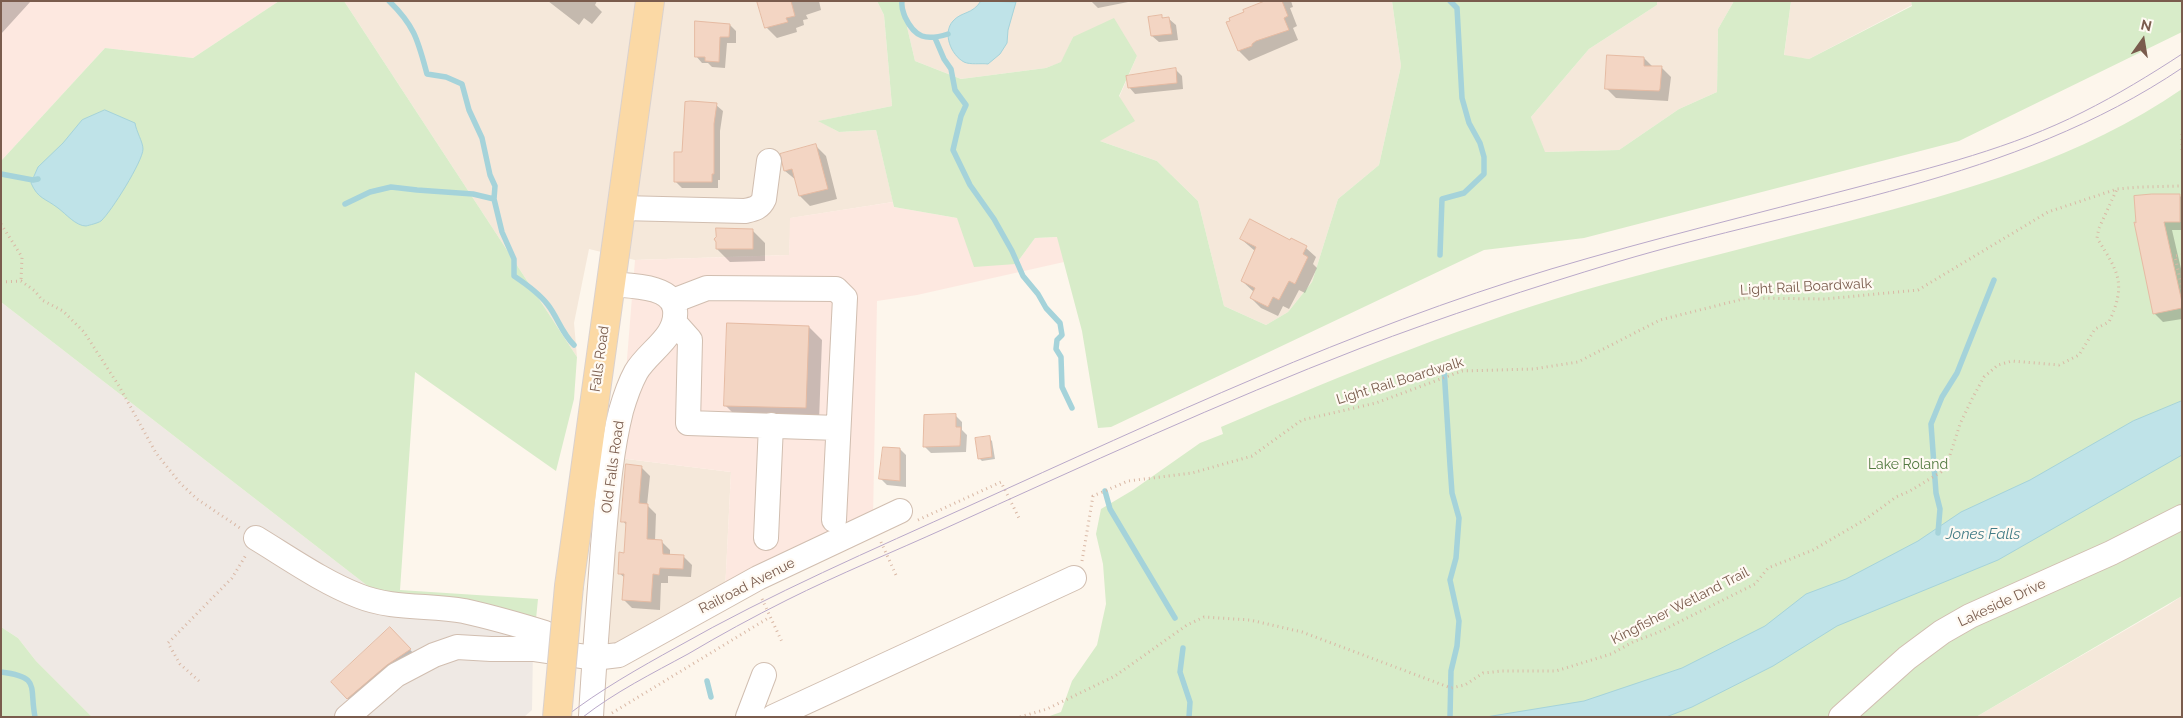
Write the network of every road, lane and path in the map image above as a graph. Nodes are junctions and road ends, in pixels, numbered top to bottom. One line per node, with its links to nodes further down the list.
1 (650, 1): 7 (main road, Falls Road)
2 (2182, 134): 3 (path)
3 (2182, 151)
4 (769, 160): 7 (street)
5 (2182, 186): 6 (path)
6 (2116, 189): 23 (path, Light Rail Boardwalk); 37 (path, Kingfisher Wetland Trail)
7 (621, 208): 12 (main road, Falls Road)
8 (1, 224): 10 (path)
9 (2182, 255): 13 (path)
10 (21, 281): 11 (path); 21 (path)
11 (1, 282)
12 (610, 284): 14 (street); 32 (main road, Falls Road, bridge)
13 (2182, 289)
14 (673, 312): 15 (street); 16 (street); 28 (street, Old Falls Road)
15 (772, 425): 16 (street); 22 (street)
16 (838, 428): 19 (street)
17 (900, 512): 28 (street, Railroad Avenue)
18 (2182, 517): 38 (street, Lakeside Drive)
19 (834, 520)
20 (879, 537): 24 (path)
21 (256, 538): 27 (street); 30 (path)
22 (766, 538)
23 (1083, 555)
24 (896, 575)
25 (1074, 578): 36 (street)
26 (782, 642): 34 (path)
27 (548, 650): 28 (street, Railroad Avenue); 31 (street, Railroad Avenue)
28 (594, 658): 33 (street, Old Falls Road)
29 (764, 675): 35 (street)
30 (199, 680)
31 (347, 717)
32 (557, 717)
33 (591, 717)
34 (605, 717)
35 (748, 717)
36 (773, 717)
37 (1020, 717)
38 (1841, 717)

